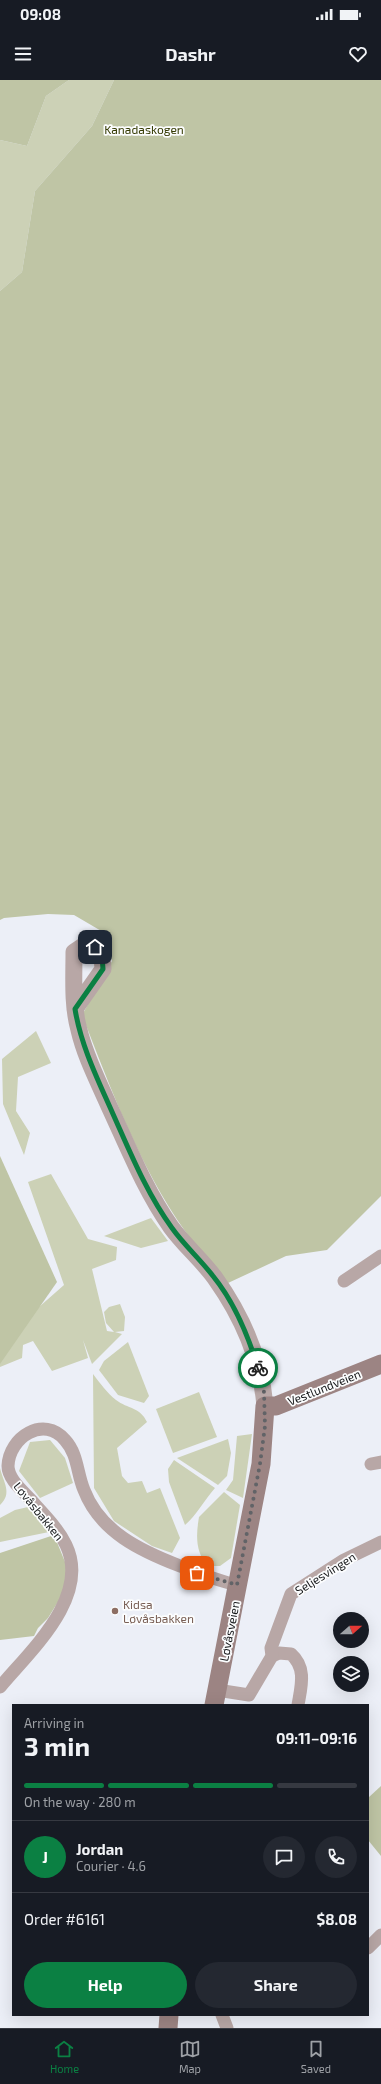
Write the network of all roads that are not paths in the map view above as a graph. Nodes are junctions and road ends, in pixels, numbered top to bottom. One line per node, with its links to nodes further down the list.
1 (75, 1009): 5 (street, Løvåsveien)
2 (381, 1256): 3 (street)
3 (344, 1281)
4 (381, 1364): 5 (main road, Vestlundveien)
5 (265, 1406): 7 (main road, Løvåsveien)
6 (381, 1542): 8 (street, Seljesvingen)
7 (237, 1585): 9 (street, Løvåsbakken); 10 (main road, Løvåsveien)
8 (272, 1656): 11 (street, Seljesvingen); 12 (street)
9 (0, 1687)
10 (216, 1697): 11 (street, Seljesvingen)
11 (248, 1700)
12 (298, 1704)
13 (381, 1935): 14 (street)
14 (369, 1947)
15 (169, 2016): 17 (main road)
16 (222, 2016): 18 (street)
17 (168, 2028)
18 (227, 2028)

